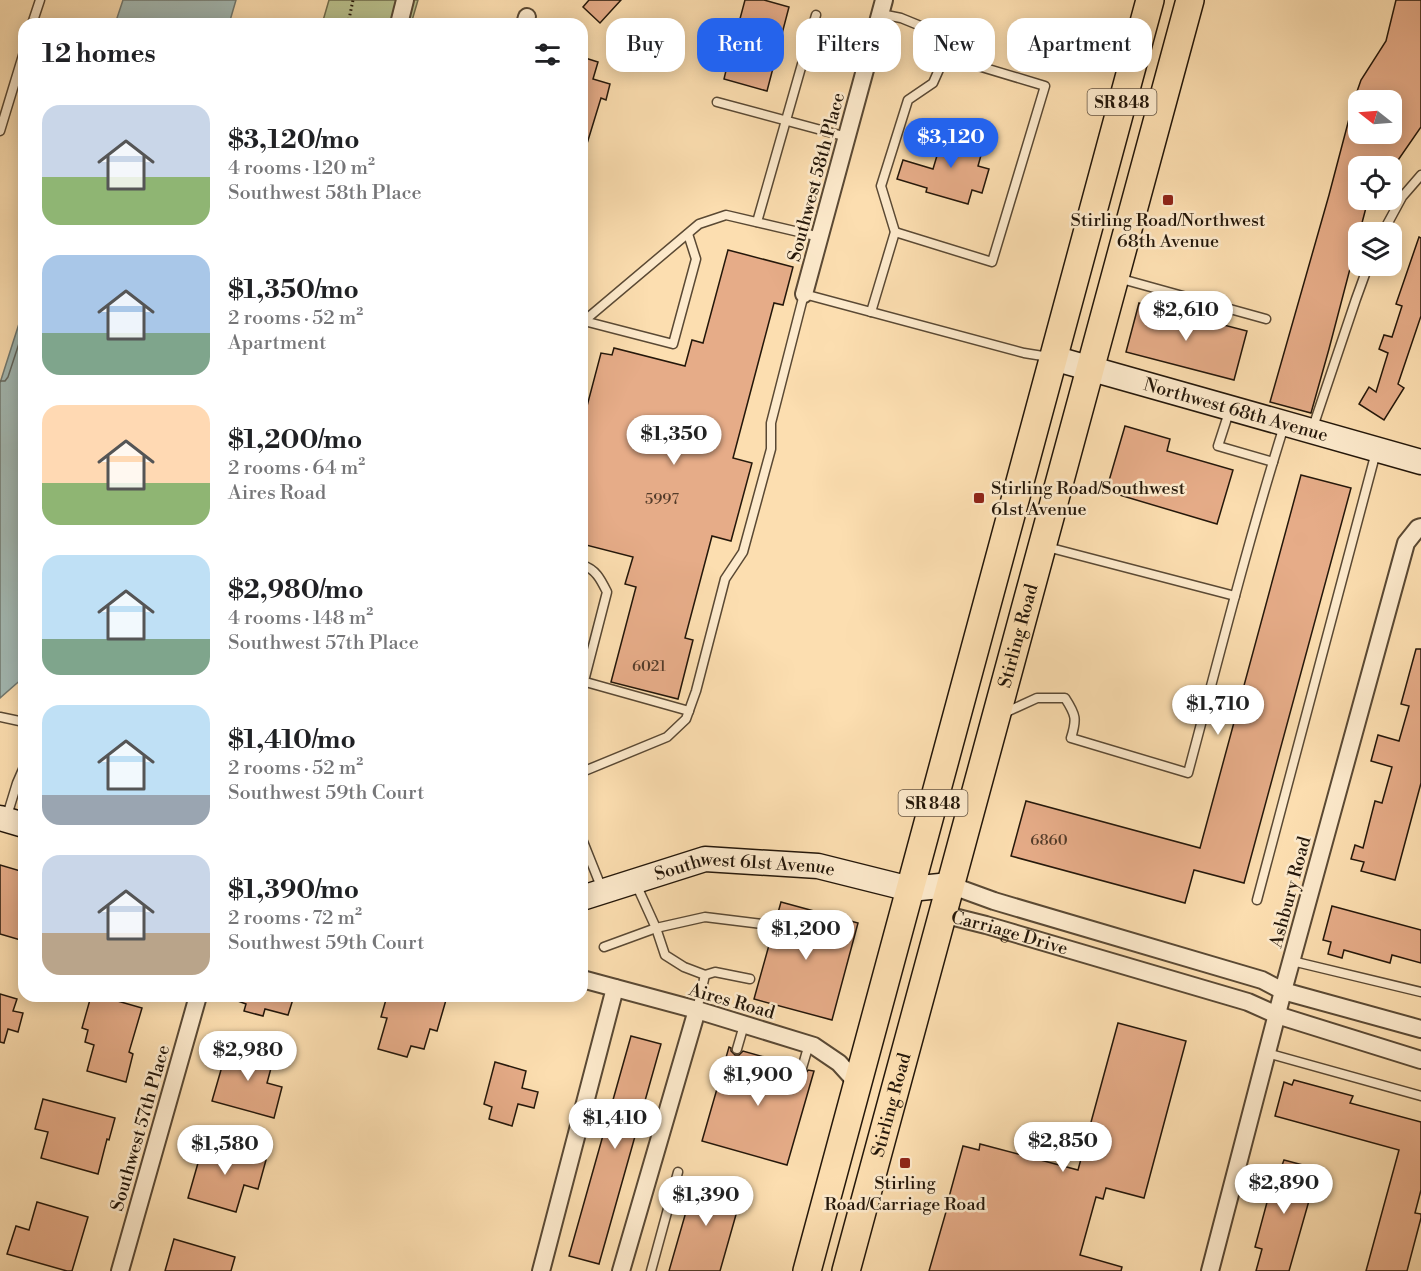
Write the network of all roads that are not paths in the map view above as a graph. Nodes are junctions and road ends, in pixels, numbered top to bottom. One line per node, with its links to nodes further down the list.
1 (40, 0): 7 (lane)
2 (405, 0): 8 (street)
3 (1190, 0): 24 (main road, Stirling Road / SR 848)
4 (1147, 1): 30 (main road, Stirling Road / SR 848)
5 (883, 7): 9 (lane); 16 (street, Southwest 58th Place)
6 (816, 15): 14 (lane)
7 (34, 18)
8 (400, 18)
9 (913, 23)
10 (995, 71): 20 (lane)
11 (18, 72): 15 (lane)
12 (938, 72): 20 (lane)
13 (717, 102): 14 (lane)
14 (786, 121): 16 (lane); 18 (lane)
15 (0, 131)
16 (847, 137): 22 (street, Southwest 58th Place)
17 (1421, 175): 19 (lane)
18 (757, 222): 21 (lane); 22 (lane)
19 (1388, 222)
20 (895, 232): 26 (lane)
21 (688, 234): 27 (lane); 29 (lane)
22 (820, 237): 25 (street, Southwest 58th Place)
23 (1364, 276): 34 (lane)
24 (1115, 277): 28 (lane); 31 (main road, Stirling Road / SR 848)
25 (804, 294): 26 (lane); 44 (lane)
26 (871, 312): 30 (lane)
27 (588, 319)
28 (1266, 319)
29 (588, 324)
30 (1053, 358): 31 (street, Northwest 68th Avenue); 54 (main road, Stirling Road / SR 848)
31 (1090, 369): 32 (street, Northwest 68th Avenue); 39 (main road, Stirling Road / SR 848)
32 (1230, 408): 33 (street, Northwest 68th Avenue); 36 (lane)
33 (1285, 423): 34 (street, Northwest 68th Avenue); 36 (lane)
34 (1312, 430): 35 (street, Northwest 68th Avenue)
35 (1377, 449): 37 (street, Northwest 68th Avenue); 56 (lane)
36 (1273, 462): 41 (lane)
37 (1421, 462)
38 (1420, 528): 63 (street, Ashbury Road)
39 (1042, 546): 41 (lane); 46 (main road, Stirling Road / SR 848)
40 (588, 568): 42 (lane)
41 (1235, 596): 46 (lane)
42 (588, 662)
43 (588, 682): 44 (lane)
44 (689, 711): 48 (lane)
45 (0, 717): 47 (lane)
46 (995, 717): 53 (main road, Stirling Road / SR 848)
47 (18, 721)
48 (588, 770)
49 (18, 781): 50 (lane)
50 (10, 821)
51 (588, 870): 55 (lane)
52 (635, 881): 54 (street, Southwest 61st Avenue); 55 (street, Southwest 61st Avenue); 60 (lane)
53 (950, 885): 54 (street, Carriage Drive); 57 (street, Carriage Drive); 58 (main road, Stirling Road / SR 848)
54 (910, 889): 58 (street, Carriage Drive); 80 (main road, Stirling Road / SR 848)
55 (593, 895)
56 (1257, 900)
57 (1025, 910): 61 (street); 68 (street, Carriage Drive)
58 (942, 914): 61 (street, Carriage Drive); 88 (main road, Stirling Road / SR 848)
59 (762, 924): 60 (lane)
60 (656, 928): 62 (lane); 64 (lane)
61 (1018, 934): 72 (street, Carriage Drive)
62 (604, 947)
63 (1292, 961): 68 (street, Ashbury Road); 69 (lane)
64 (705, 975): 65 (lane); 71 (lane)
65 (750, 979)
66 (588, 981): 67 (street, Aires Road)
67 (615, 988): 71 (street, Aires Road); 84 (street)
68 (1284, 992): 72 (street, Ashbury Road); 74 (street, Carriage Drive)
69 (1421, 993)
70 (196, 1002): 83 (street, Southwest 57th Place)
71 (697, 1010): 73 (street, Aires Road); 85 (street)
72 (1277, 1015): 77 (street, Ashbury Road); 78 (street, Carriage Drive)
73 (744, 1024): 75 (street, Aires Road); 76 (lane)
74 (1421, 1029)
75 (809, 1044): 79 (lane); 80 (street, Aires Road)
76 (737, 1049)
77 (1267, 1053): 81 (lane); 89 (street, Ashbury Road)
78 (1421, 1060)
79 (802, 1068)
80 (858, 1084): 87 (main road, Stirling Road / SR 848)
81 (1421, 1096)
82 (678, 1172): 86 (lane)
83 (120, 1271)
84 (541, 1271)
85 (621, 1271)
86 (651, 1271)
87 (807, 1271)
88 (846, 1271)
89 (1210, 1271)

